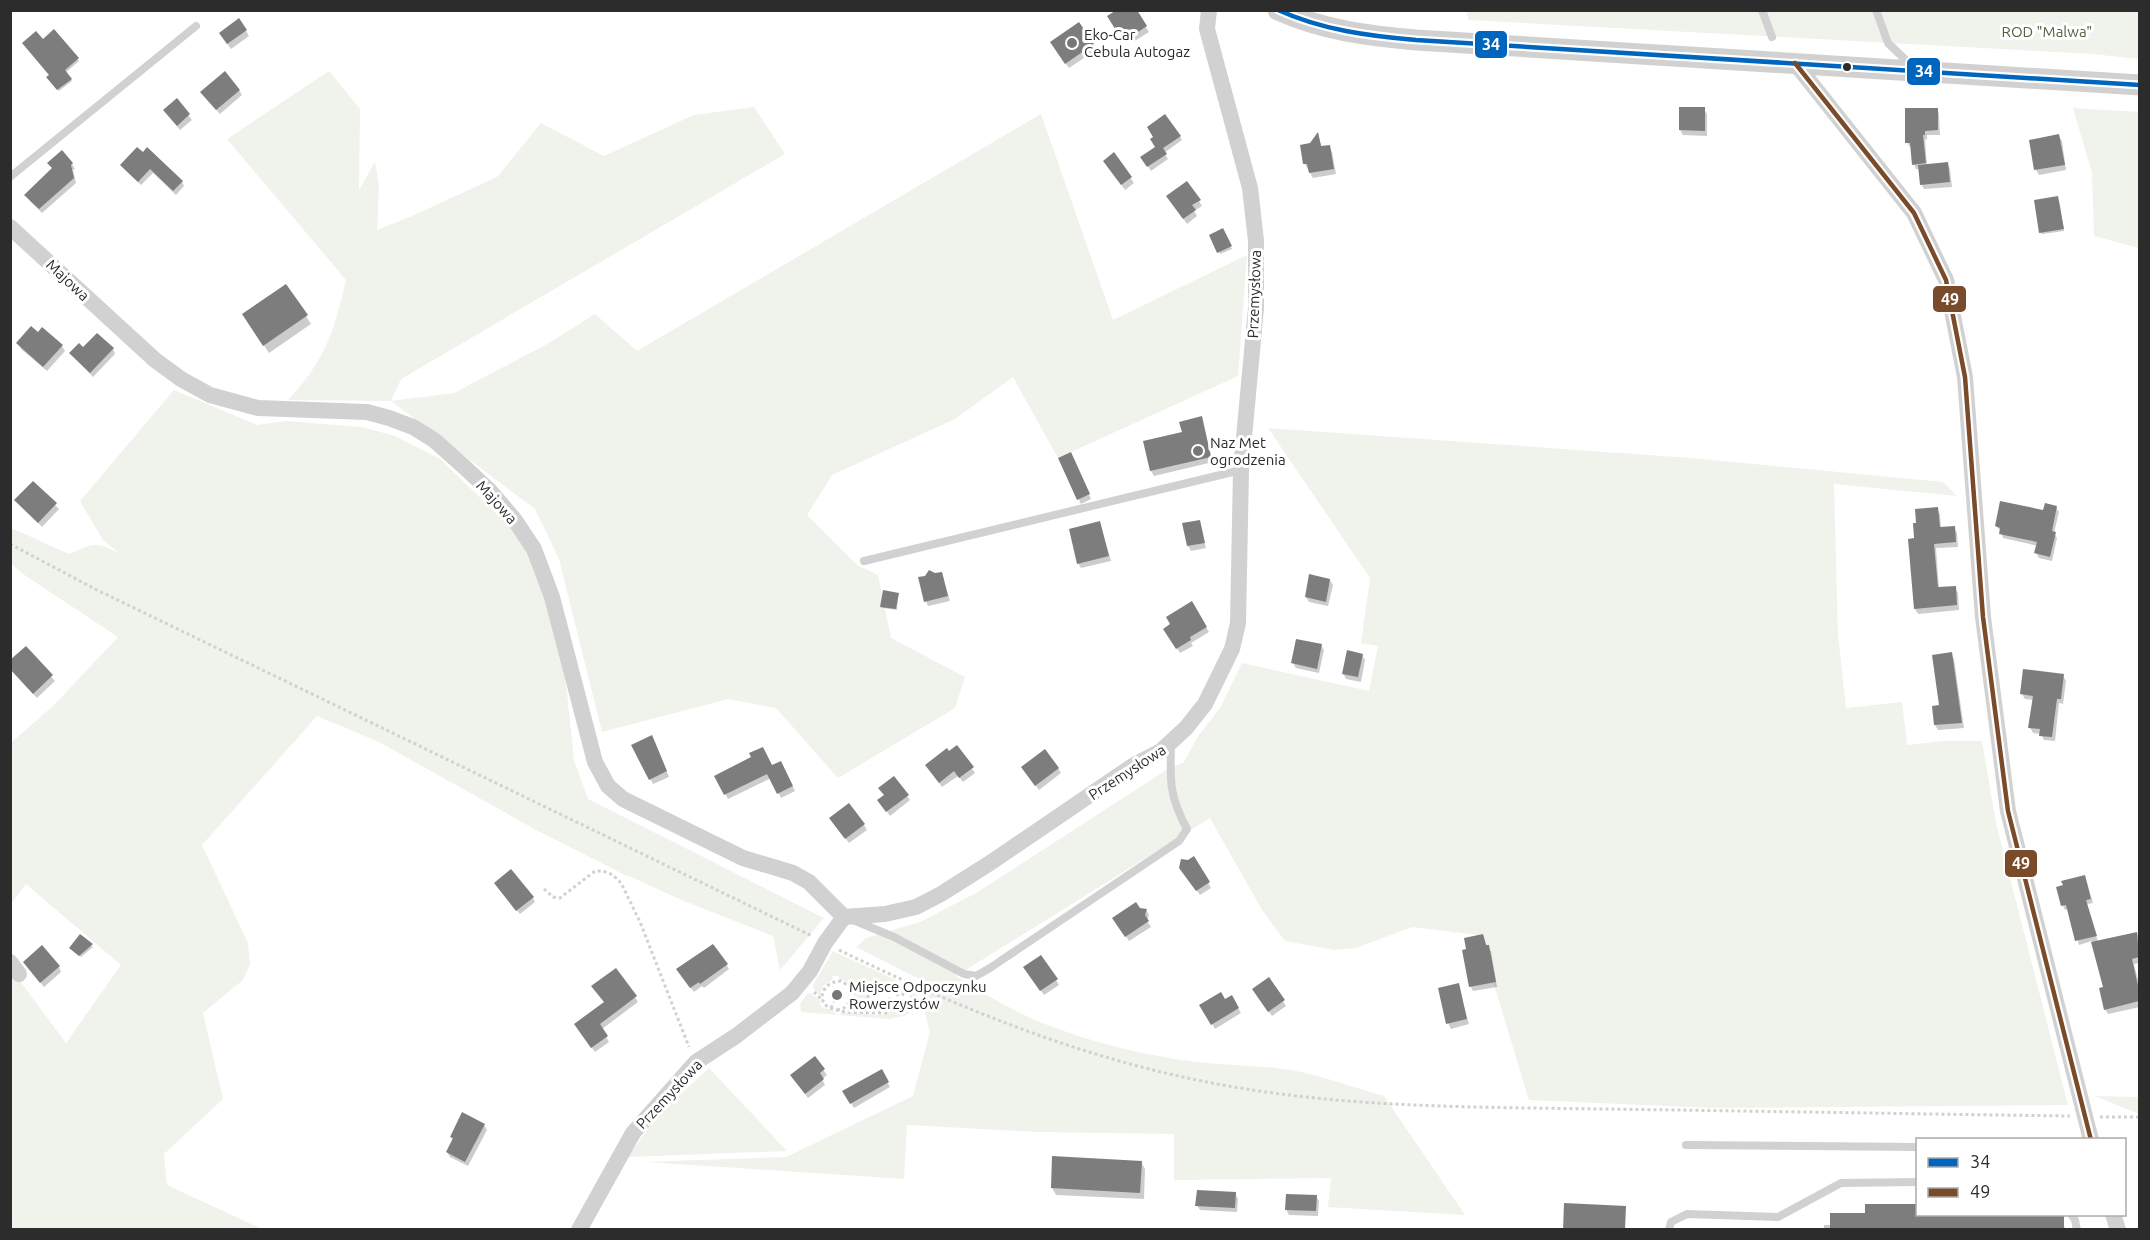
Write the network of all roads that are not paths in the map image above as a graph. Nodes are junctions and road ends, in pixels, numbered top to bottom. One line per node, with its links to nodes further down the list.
1 (1209, 10): 12 (street, Przemysłowa)
2 (1278, 10): 7 (street)
3 (1762, 10): 6 (lane)
4 (1876, 10): 8 (lane)
5 (196, 26): 10 (lane)
6 (1772, 37)
7 (1795, 63): 8 (street); 16 (street)
8 (1917, 71): 9 (street)
9 (2139, 85)
10 (10, 177)
11 (10, 227): 15 (street, Majowa)
12 (1241, 470): 13 (lane); 14 (street, Przemysłowa)
13 (864, 561)
14 (1171, 744): 15 (street, Przemysłowa); 15 (lane)
15 (844, 917): 21 (street, Przemysłowa)
16 (2090, 1138)
17 (1686, 1145): 18 (lane)
18 (1916, 1147)
19 (1916, 1182): 22 (lane)
20 (2071, 1216): 23 (lane)
21 (579, 1230)
22 (1669, 1230)
23 (2077, 1230)

